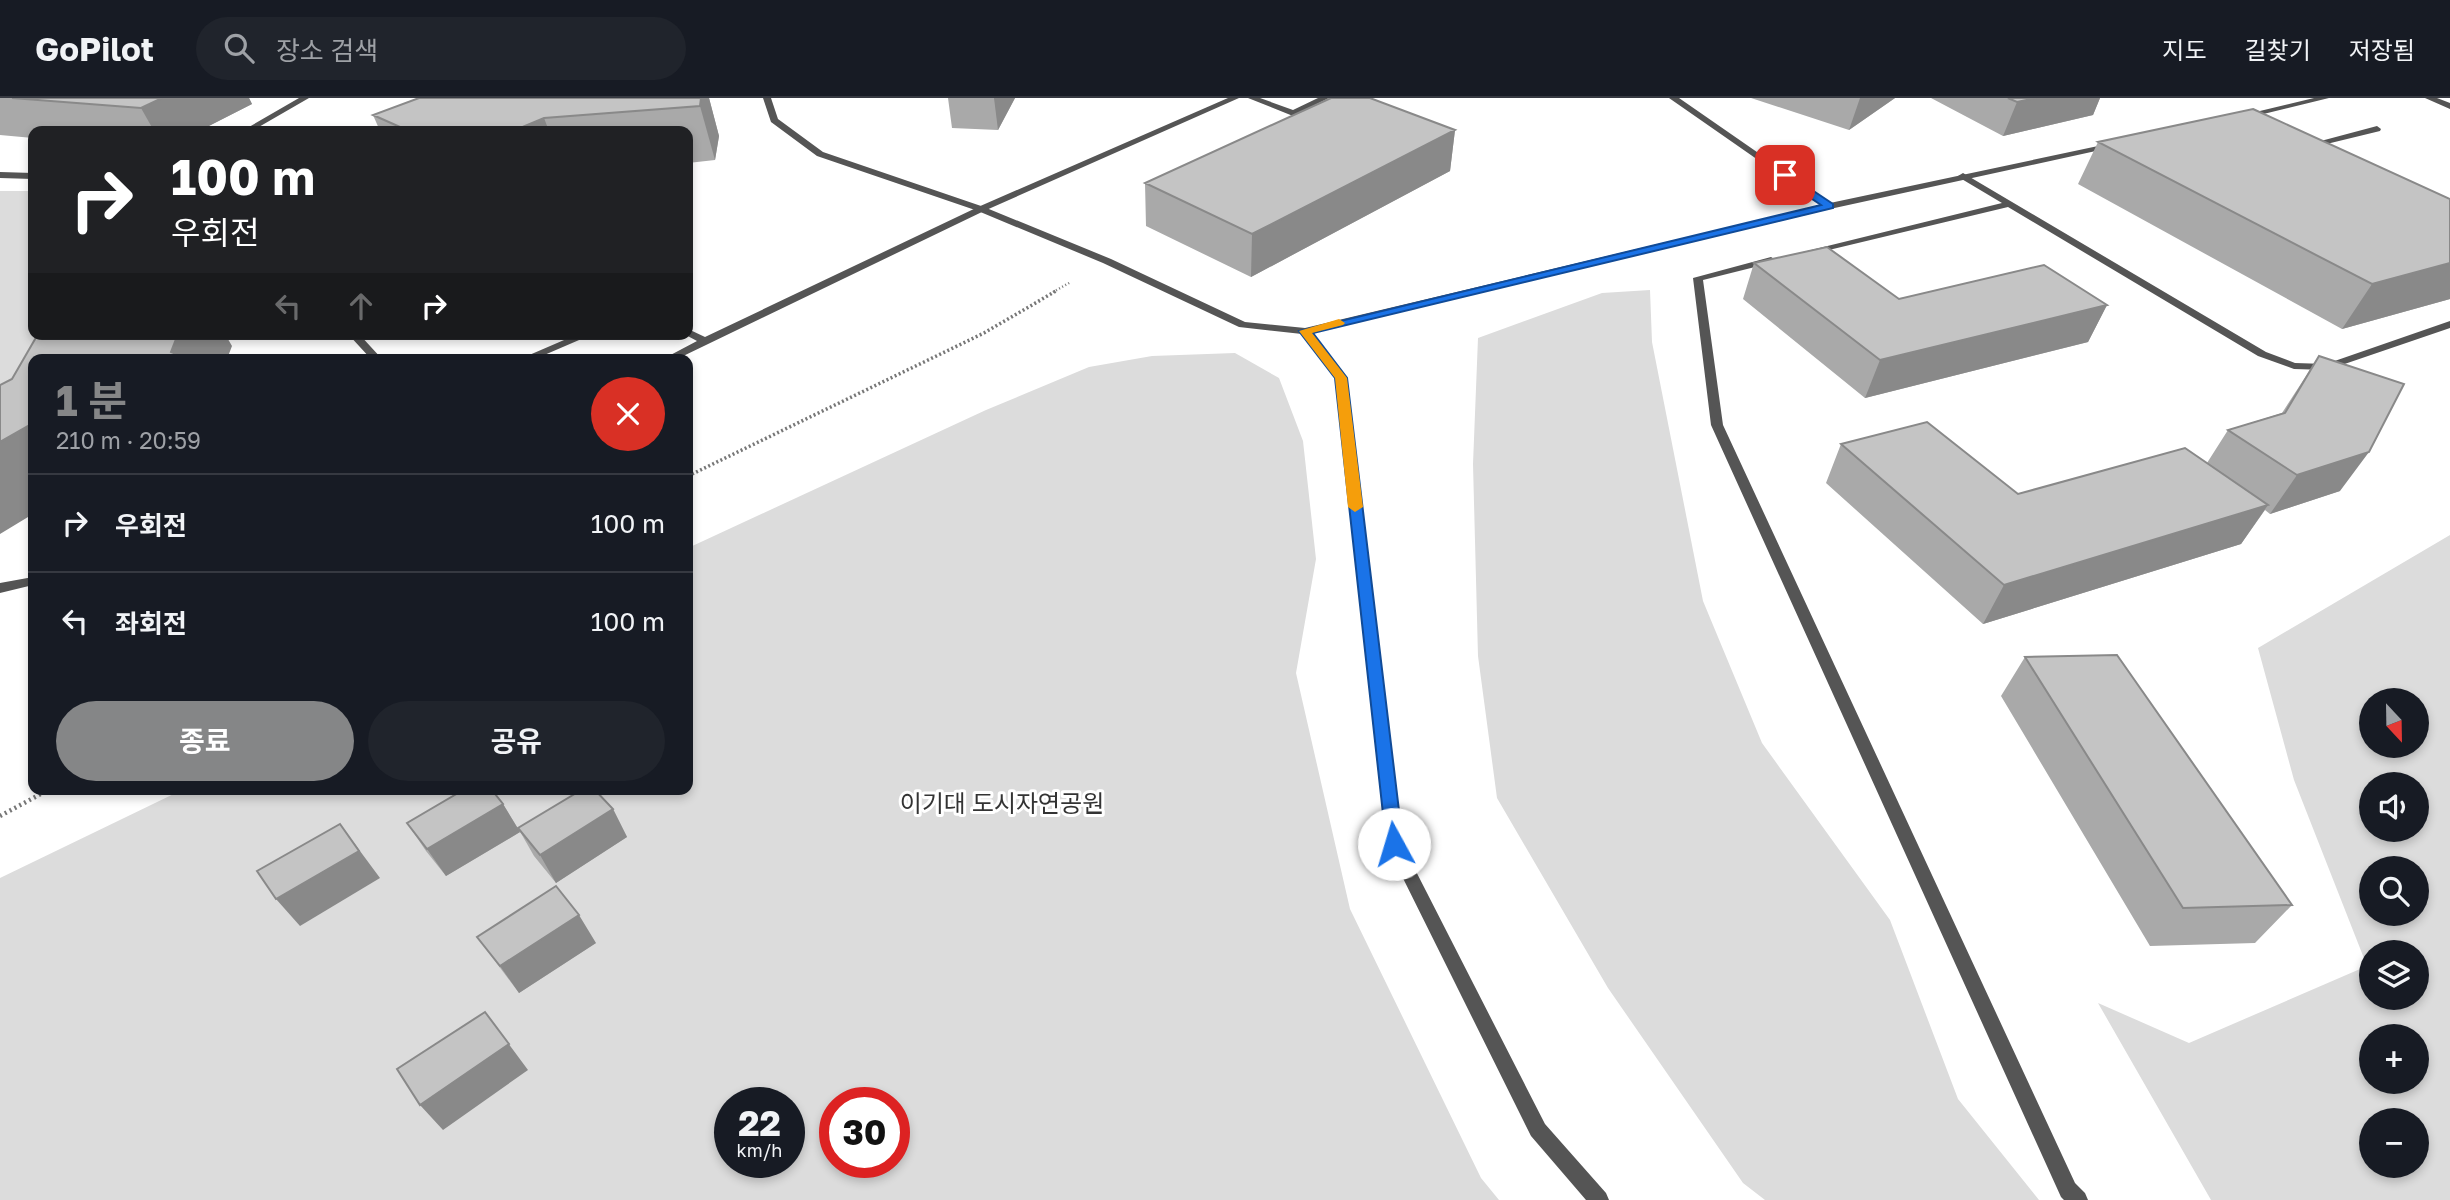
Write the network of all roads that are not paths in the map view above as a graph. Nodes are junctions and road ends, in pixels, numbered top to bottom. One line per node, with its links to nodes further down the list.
1 (305, 98): 11 (street)
2 (767, 98): 20 (street)
3 (1235, 98): 20 (street)
4 (1252, 98): 5 (street)
5 (1325, 98)
6 (1673, 98): 19 (street)
7 (2325, 98): 10 (street)
8 (2429, 98): 9 (street)
9 (2450, 106)
10 (2231, 118)
11 (255, 126)
12 (2377, 130): 14 (street)
13 (2124, 141): 17 (street)
14 (2291, 149)
15 (0, 175): 16 (street)
16 (28, 176)
17 (1963, 176): 18 (street); 19 (street)
18 (2009, 204): 21 (street); 33 (street)
19 (1830, 206): 22 (street)
20 (981, 209): 22 (street); 26 (street)
21 (2450, 324)
22 (1305, 331): 32 (street)
23 (693, 335): 26 (street)
24 (360, 340): 27 (street)
25 (573, 340): 28 (street)
26 (705, 341): 29 (street)
27 (372, 354)
28 (538, 354)
29 (678, 354)
30 (28, 581): 31 (street)
31 (0, 587)
32 (1599, 1200)
33 (2078, 1200)

